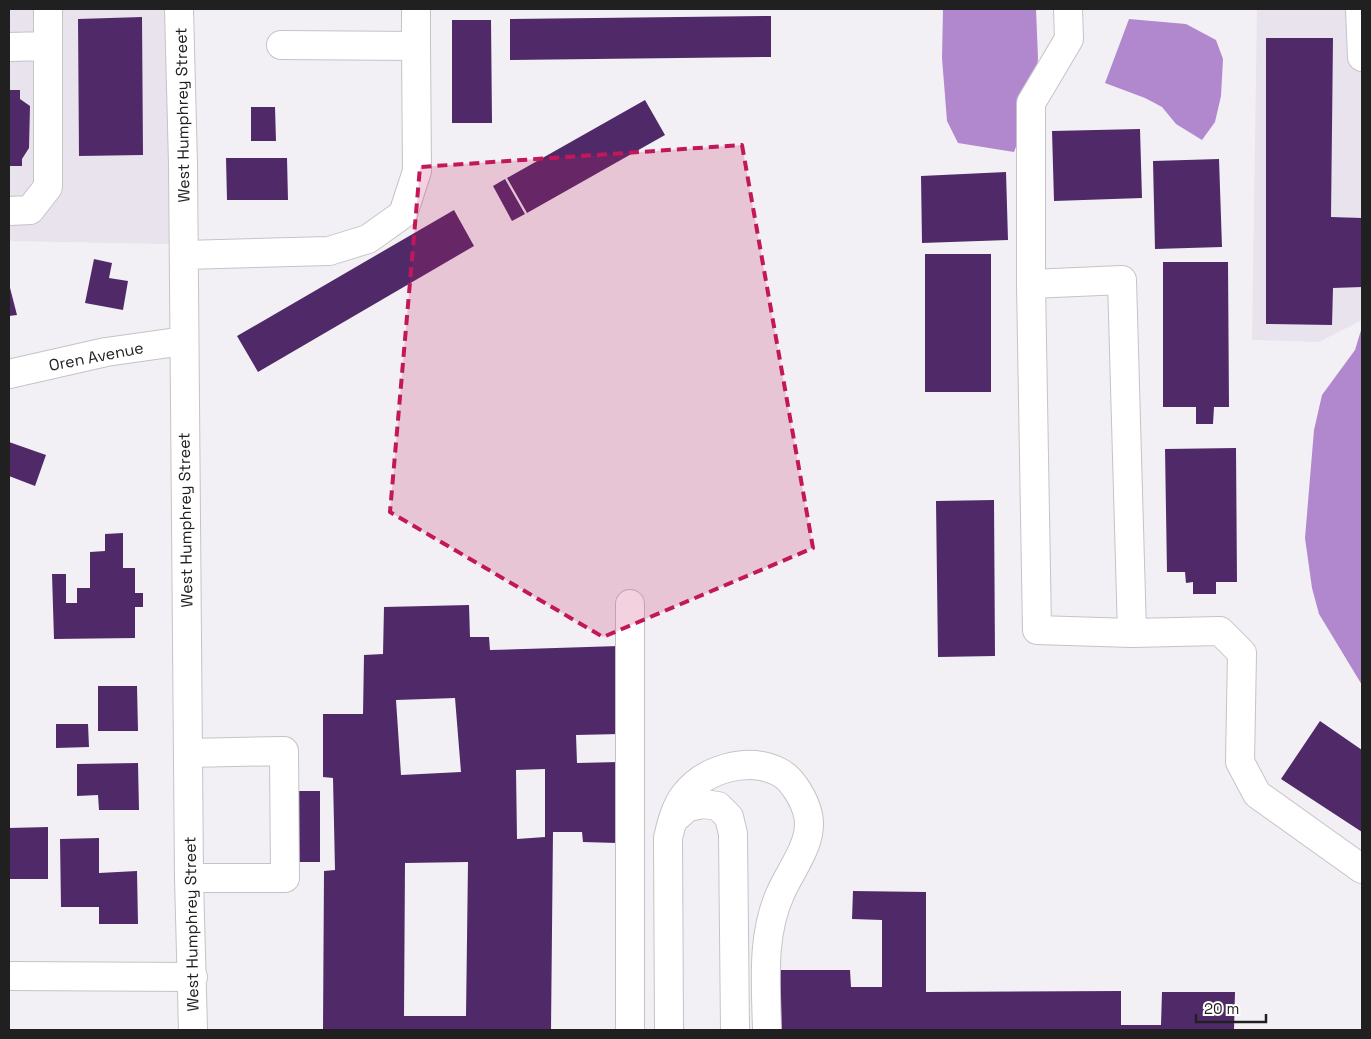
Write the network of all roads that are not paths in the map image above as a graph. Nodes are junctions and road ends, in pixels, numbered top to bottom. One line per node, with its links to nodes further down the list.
1 (48, 9): 7 (street)
2 (179, 9): 10 (street, West Humphrey Street)
3 (416, 9): 8 (street)
4 (1068, 9): 11 (street)
5 (281, 45): 8 (street)
6 (9, 46): 7 (street)
7 (47, 46): 9 (street)
8 (416, 46): 10 (street)
9 (9, 211)
10 (184, 255): 12 (street, West Humphrey Street)
11 (1031, 284): 15 (street); 15 (street)
12 (184, 341): 13 (street, Oren Avenue); 16 (street, West Humphrey Street)
13 (9, 374)
14 (630, 604): 23 (street)
15 (1132, 633): 18 (street)
16 (188, 752): 19 (street, West Humphrey Street); 19 (street)
17 (673, 820): 24 (street); 25 (street); 26 (street)
18 (1362, 869)
19 (189, 878): 21 (street, West Humphrey Street)
20 (9, 976): 21 (street)
21 (193, 977): 22 (street, West Humphrey Street)
22 (193, 1030)
23 (630, 1030)
24 (669, 1030)
25 (736, 1030)
26 (767, 1030)

